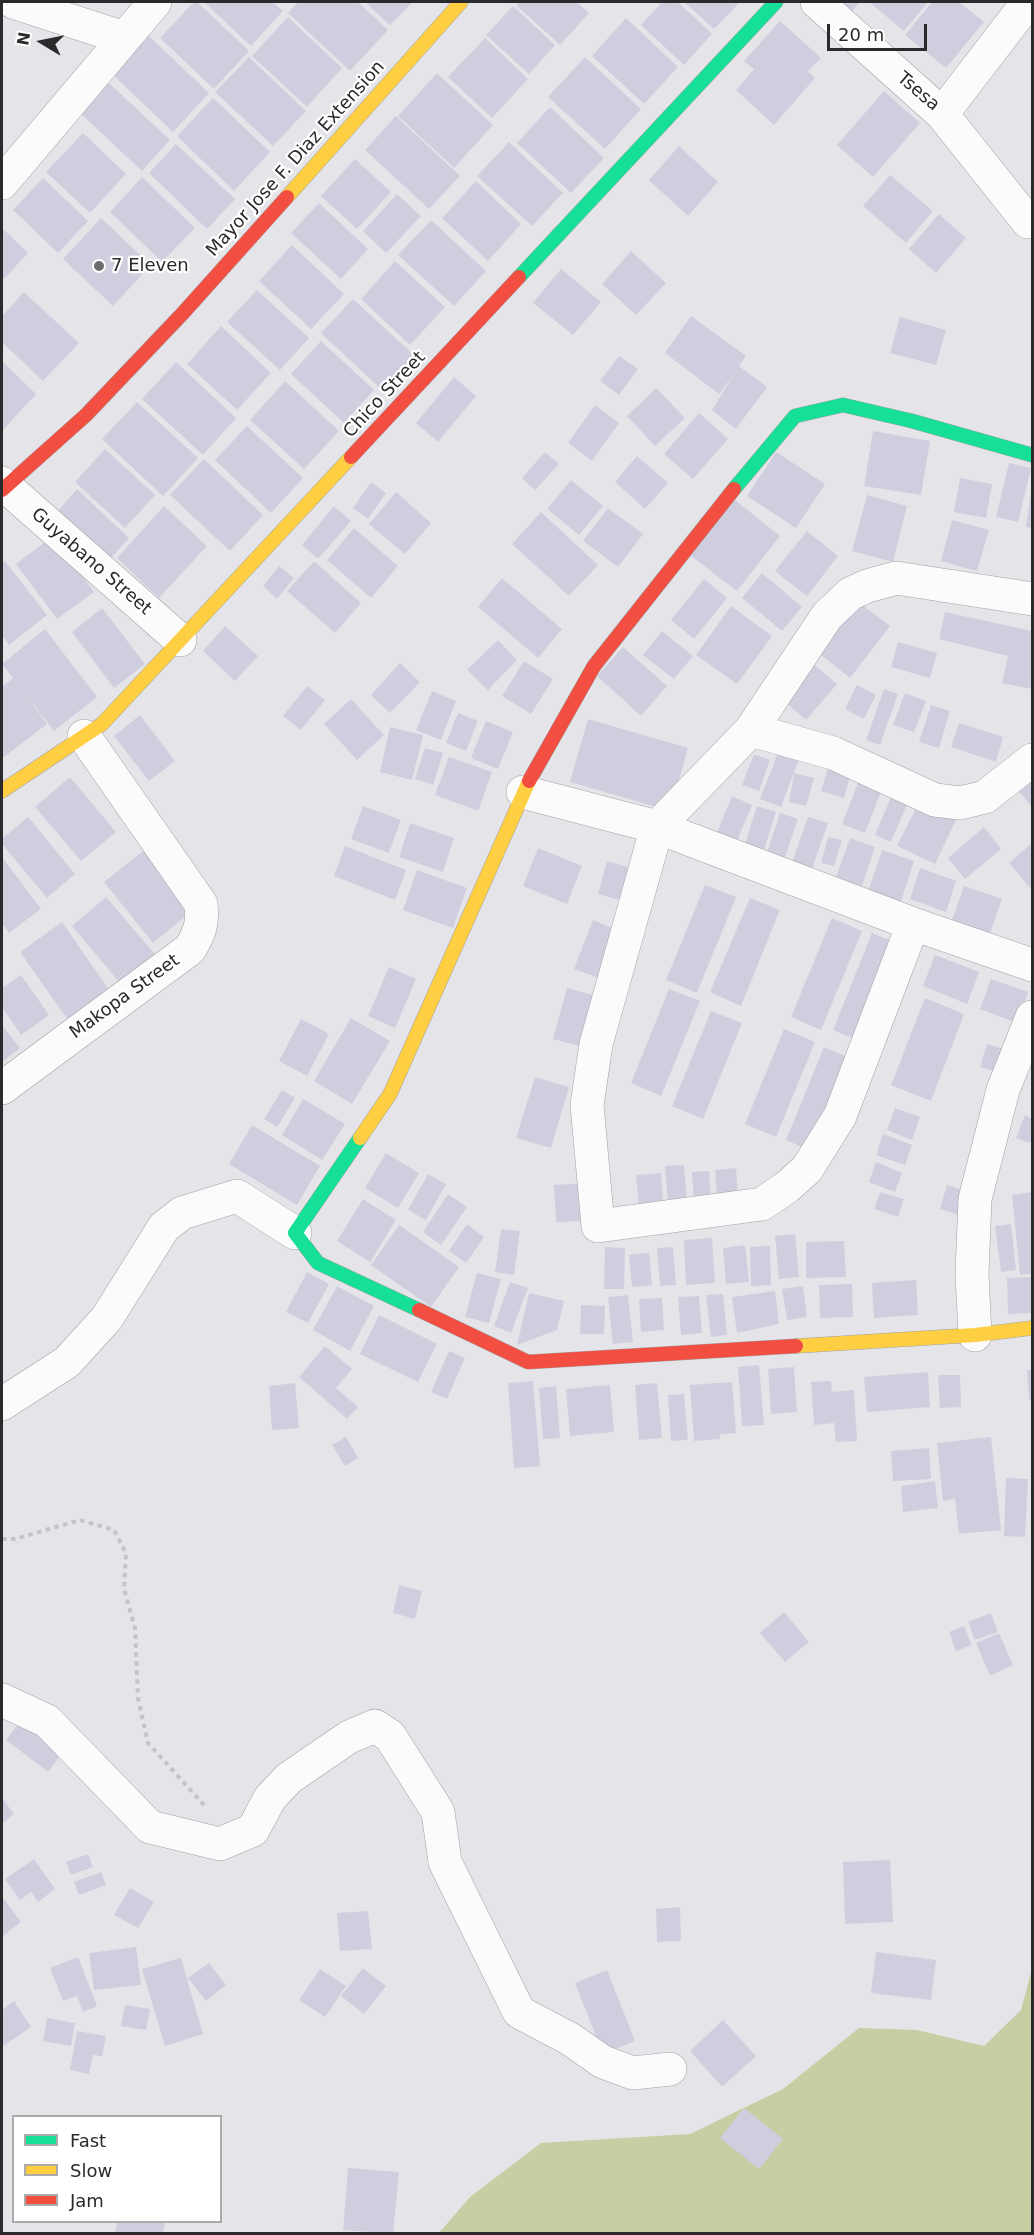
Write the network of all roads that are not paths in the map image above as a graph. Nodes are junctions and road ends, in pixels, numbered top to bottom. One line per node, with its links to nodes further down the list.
1 (16, 2): 7 (street)
2 (155, 2): 7 (street)
3 (461, 2): 12 (street, Mayor Jose F. Diaz Extension)
4 (776, 2): 14 (street, Chico Street)
5 (817, 2): 8 (street, Tsesa)
6 (1028, 2): 8 (street, Tsesa)
7 (124, 38): 9 (street)
8 (942, 114): 10 (street)
9 (2, 183)
10 (1028, 222)
11 (1032, 455): 19 (street)
12 (3, 487): 14 (street, Guyabano Street)
13 (1032, 599): 15 (street)
14 (180, 640): 16 (street, Chico Street)
15 (751, 730): 17 (street); 20 (street)
16 (84, 736): 18 (street, Chico Street); 24 (street, Makopa Street)
17 (1032, 760)
18 (2, 791)
19 (523, 792): 20 (street); 25 (street)
20 (657, 827): 21 (street); 21 (street)
21 (913, 924): 22 (street)
22 (1032, 965)
23 (1032, 1017): 27 (street)
24 (2, 1088)
25 (295, 1233): 27 (street); 28 (street)
26 (1032, 1328): 27 (street)
27 (975, 1335)
28 (2, 1404)
29 (2, 1700): 30 (street)
30 (670, 2069)

